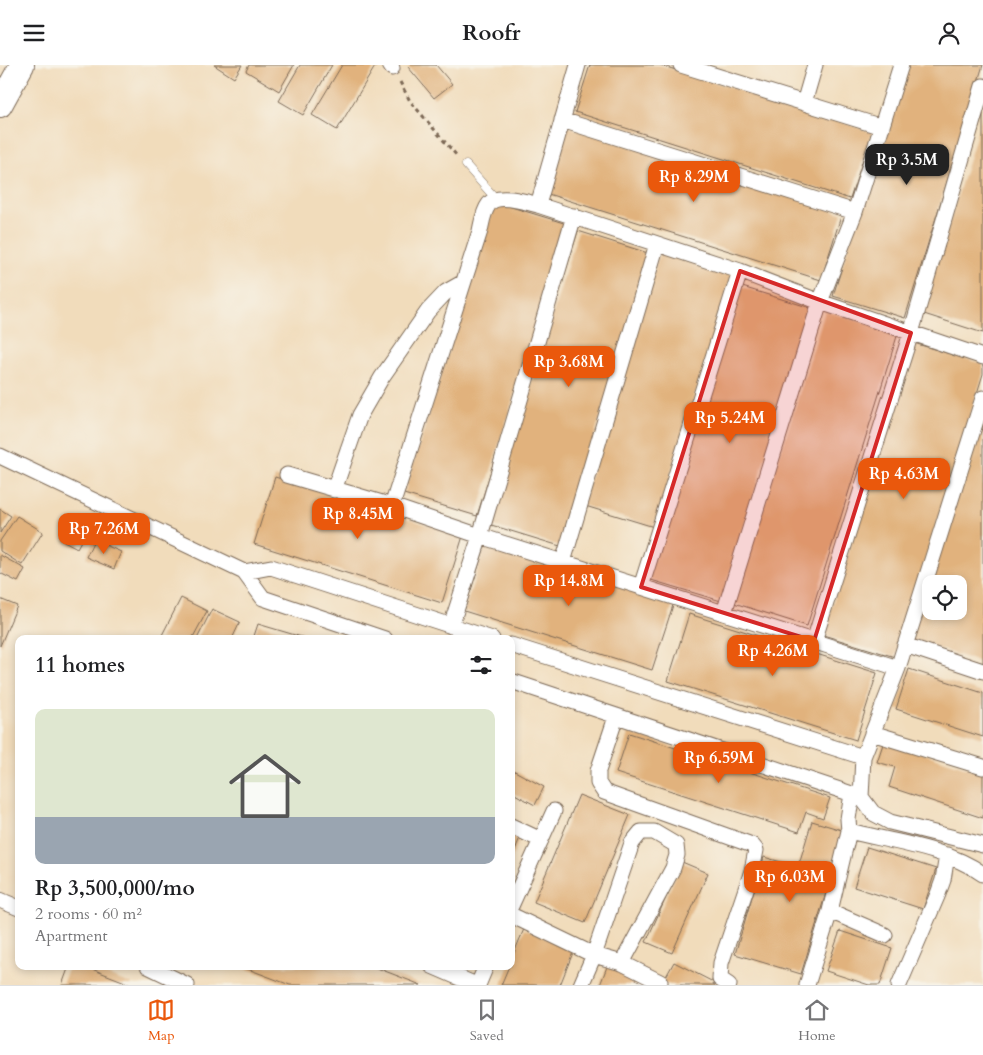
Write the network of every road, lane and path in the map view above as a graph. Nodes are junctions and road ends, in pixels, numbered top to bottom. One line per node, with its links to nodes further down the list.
1 (22, 65): 8 (main road)
2 (578, 65): 10 (street)
3 (681, 65): 9 (street)
4 (815, 65): 9 (street)
5 (901, 65): 11 (street)
6 (391, 66): 12 (path)
7 (983, 86): 21 (street)
8 (0, 103)
9 (804, 103): 11 (street)
10 (562, 120): 14 (street); 15 (street)
11 (882, 127): 15 (street)
12 (466, 165): 13 (lane)
13 (496, 199): 14 (street); 19 (street)
14 (538, 205): 16 (street)
15 (856, 212): 20 (street)
16 (574, 216): 17 (street); 28 (street)
17 (656, 244): 18 (street); 29 (street)
18 (740, 271): 20 (street); 31 (street)
19 (462, 283): 26 (street); 27 (street)
20 (820, 302): 21 (street); 32 (street)
21 (911, 333): 22 (street); 36 (street)
22 (983, 357)
23 (983, 398): 37 (street)
24 (0, 456): 30 (street)
25 (287, 475): 26 (street)
26 (334, 490): 27 (street)
27 (392, 506): 28 (street)
28 (480, 536): 29 (street); 33 (street)
29 (563, 562): 31 (street)
30 (244, 572): 33 (street); 34 (street)
31 (641, 587): 32 (street)
32 (724, 613): 36 (street)
33 (451, 626): 35 (street)
34 (373, 635)
35 (479, 635)
36 (814, 641): 39 (street)
37 (905, 645): 39 (street); 40 (street)
38 (515, 646): 44 (street)
39 (898, 668): 43 (street)
40 (983, 671)
41 (515, 682): 42 (street)
42 (616, 717): 46 (street); 69 (street)
43 (872, 733): 44 (street); 45 (street)
44 (863, 757): 46 (street)
45 (983, 767)
46 (857, 796): 49 (street); 51 (street)
47 (554, 811): 50 (street)
48 (515, 828): 50 (street)
49 (850, 831): 52 (street); 57 (street)
50 (541, 840): 54 (street)
51 (983, 845)
52 (947, 855): 53 (street); 71 (street)
53 (983, 874)
54 (515, 897)
55 (0, 900): 56 (street)
56 (15, 906)
57 (830, 911): 59 (street); 70 (street)
58 (515, 917): 60 (street)
59 (885, 935)
60 (594, 955): 61 (street); 61 (street); 68 (street)
61 (622, 963): 65 (street)
62 (159, 970): 66 (street)
63 (441, 970): 67 (street)
64 (484, 970): 67 (street)
65 (660, 982)
66 (187, 985)
67 (477, 985)
68 (581, 985)
69 (729, 985)
70 (807, 985)
71 (899, 985)

